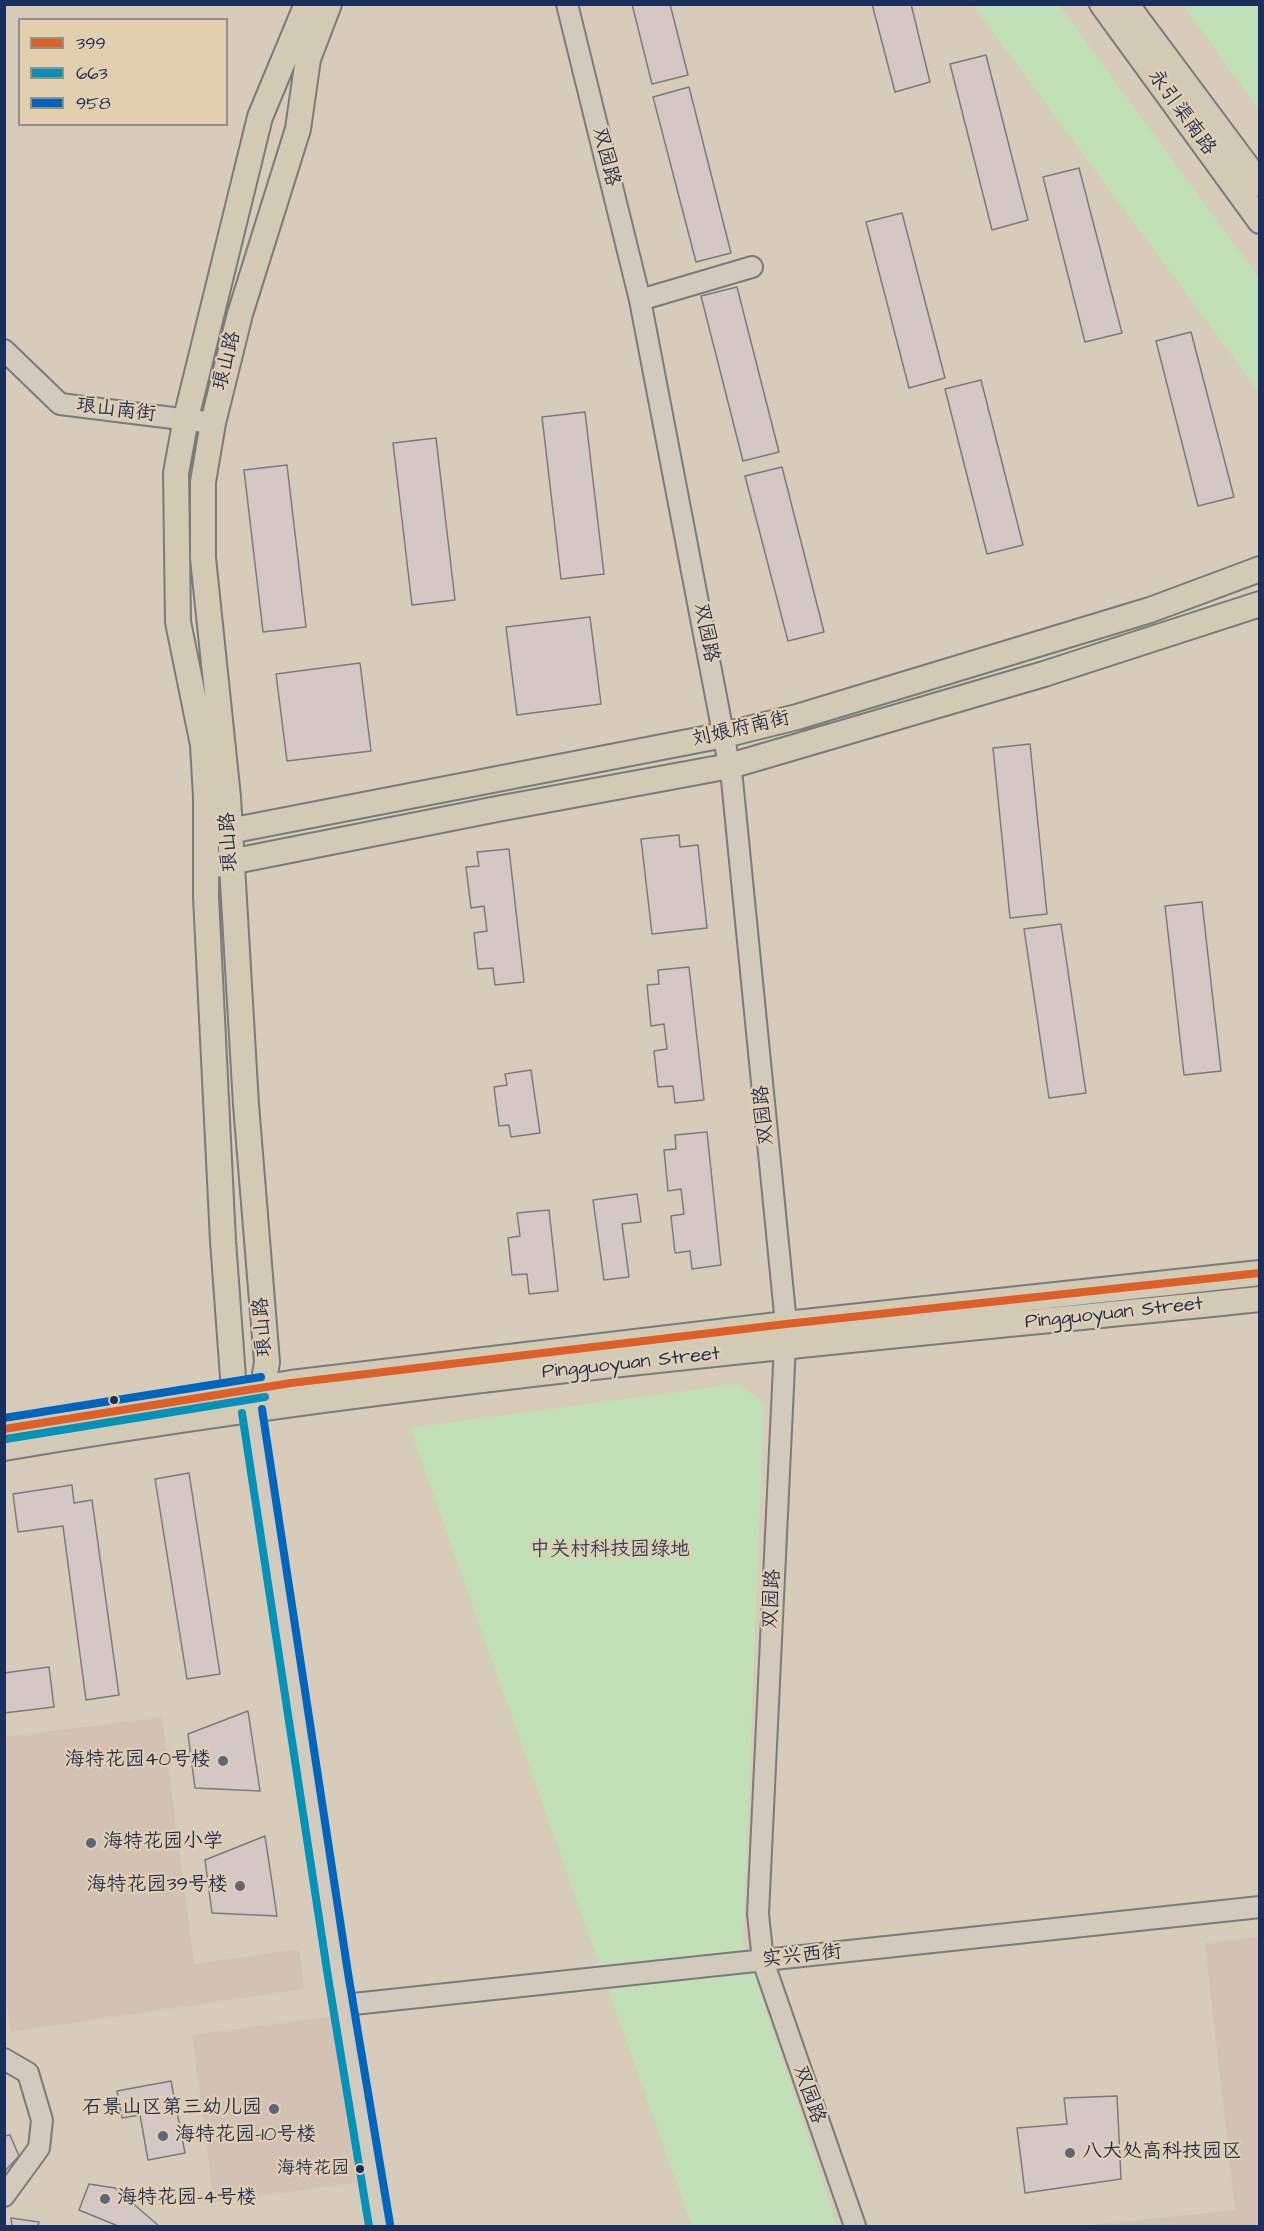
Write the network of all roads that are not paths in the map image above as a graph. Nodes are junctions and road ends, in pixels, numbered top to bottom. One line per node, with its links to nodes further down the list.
1 (307, 4): 11 (main road, 琅山路)
2 (329, 4): 12 (main road, 琅山路)
3 (567, 4): 9 (street, 双园路)
4 (1101, 4): 7 (main road, 永引渠南路)
5 (1126, 4): 6 (main road, 永引渠南路)
6 (1260, 184)
7 (1260, 221)
8 (753, 267): 9 (street)
9 (640, 300): 15 (street, 双园路)
10 (4, 350): 11 (street, 琅山南街)
11 (186, 418): 12 (street, 琅山南街); 17 (main road, 琅山路)
12 (213, 423): 17 (main road, 琅山路)
13 (1260, 569): 15 (main road, 刘娘府南街)
14 (1260, 604): 16 (main road, 刘娘府南街)
15 (724, 735): 16 (street, 双园路); 17 (main road, 刘娘府南街)
16 (730, 766): 18 (main road, 刘娘府南街); 21 (street, 双园路)
17 (218, 834): 18 (main road, 琅山路)
18 (219, 865): 23 (main road, 琅山路); 24 (main road, 琅山路)
19 (1260, 1273): 21 (main road, Pingguoyuan Street)
20 (1260, 1299): 22 (main road, Pingguoyuan Street)
21 (786, 1324): 22 (street, 双园路); 23 (main road, Pingguoyuan Street)
22 (785, 1348): 25 (main road, Pingguoyuan Street); 29 (street, 双园路)
23 (263, 1387): 24 (main road, Pingguoyuan Street); 25 (main road, 琅山路)
24 (234, 1391): 25 (main road); 26 (main road, Pingguoyuan Street)
25 (252, 1411): 27 (main road, Pingguoyuan Street); 30 (street)
26 (4, 1429)
27 (4, 1448)
28 (1260, 1907): 29 (street, 实兴西街)
29 (763, 1961): 30 (street, 实兴西街); 34 (street, 双园路)
30 (344, 2005): 33 (street)
31 (4, 2059): 32 (street)
32 (4, 2196)
33 (380, 2226)
34 (855, 2226)

